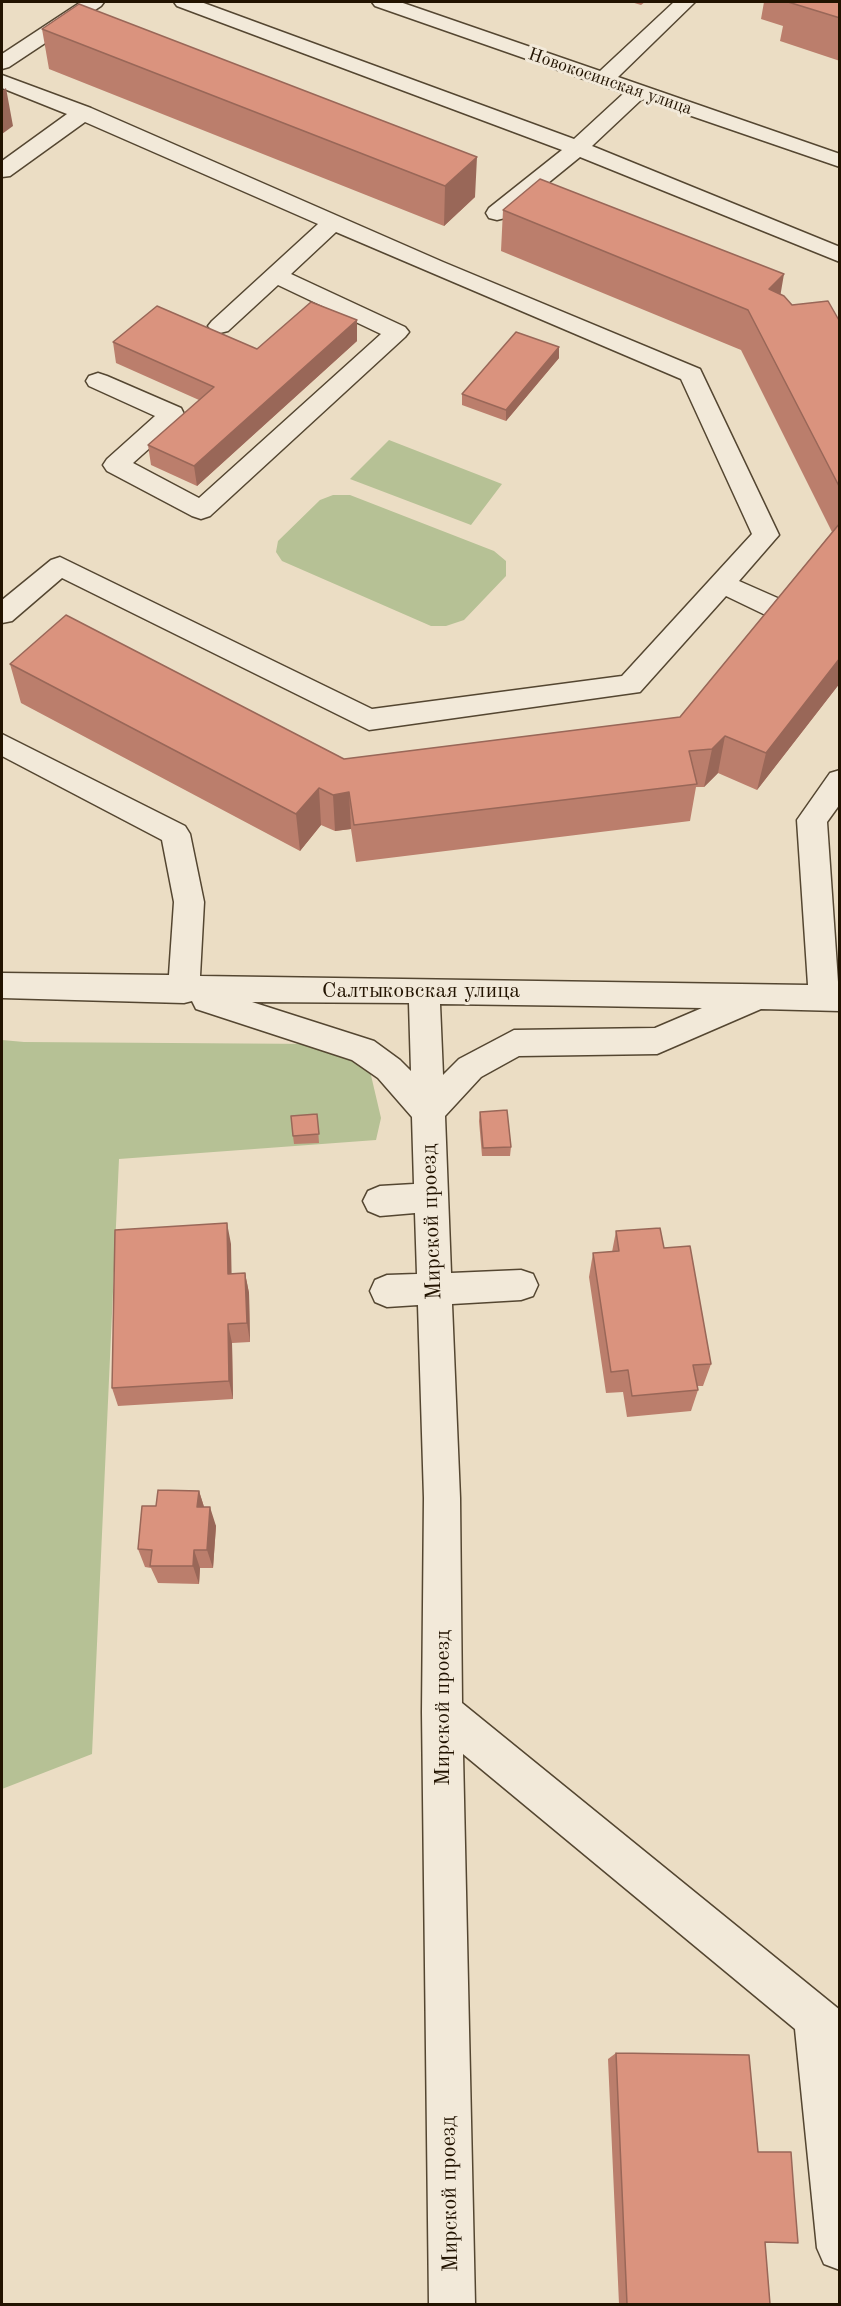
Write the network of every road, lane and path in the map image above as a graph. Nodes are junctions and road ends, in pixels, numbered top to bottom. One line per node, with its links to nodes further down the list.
1 (94, 2): 5 (street)
2 (184, 2): 10 (street)
3 (382, 2): 6 (street, Новокосинская улица)
4 (685, 2): 6 (street)
5 (2, 63)
6 (602, 80): 8 (street, Новокосинская улица)
7 (2, 81): 9 (street)
8 (637, 92): 10 (street); 11 (street, Новокосинская улица)
9 (83, 113): 12 (street); 14 (street)
10 (577, 148): 13 (street); 15 (street)
11 (840, 161)
12 (2, 171)
13 (497, 213)
14 (333, 222): 16 (street); 19 (street)
15 (840, 255)
16 (274, 275): 17 (street); 18 (street)
17 (220, 326)
18 (98, 381)
19 (722, 584): 20 (street); 21 (street)
20 (2, 614)
21 (788, 614)
22 (2, 744): 25 (street)
23 (840, 781): 28 (street)
24 (2, 986): 25 (street, Салтыковская улица)
25 (176, 989): 26 (street, Салтыковская улица); 29 (street, Мирской проезд)
26 (424, 991): 27 (street, Салтыковская улица); 29 (street, Мирской проезд)
27 (760, 997): 28 (street, Салтыковская улица); 29 (street, Мирской проезд)
28 (832, 998)
29 (428, 1112): 30 (street, Мирской проезд)
30 (431, 1197): 31 (street); 33 (street, Мирской проезд)
31 (381, 1201)
32 (521, 1285): 33 (street)
33 (435, 1289): 34 (street); 35 (street, Мирской проезд)
34 (387, 1291)
35 (442, 1712): 36 (street); 38 (street, Мирской проезд)
36 (827, 2027): 37 (street)
37 (840, 2248)
38 (452, 2304)

